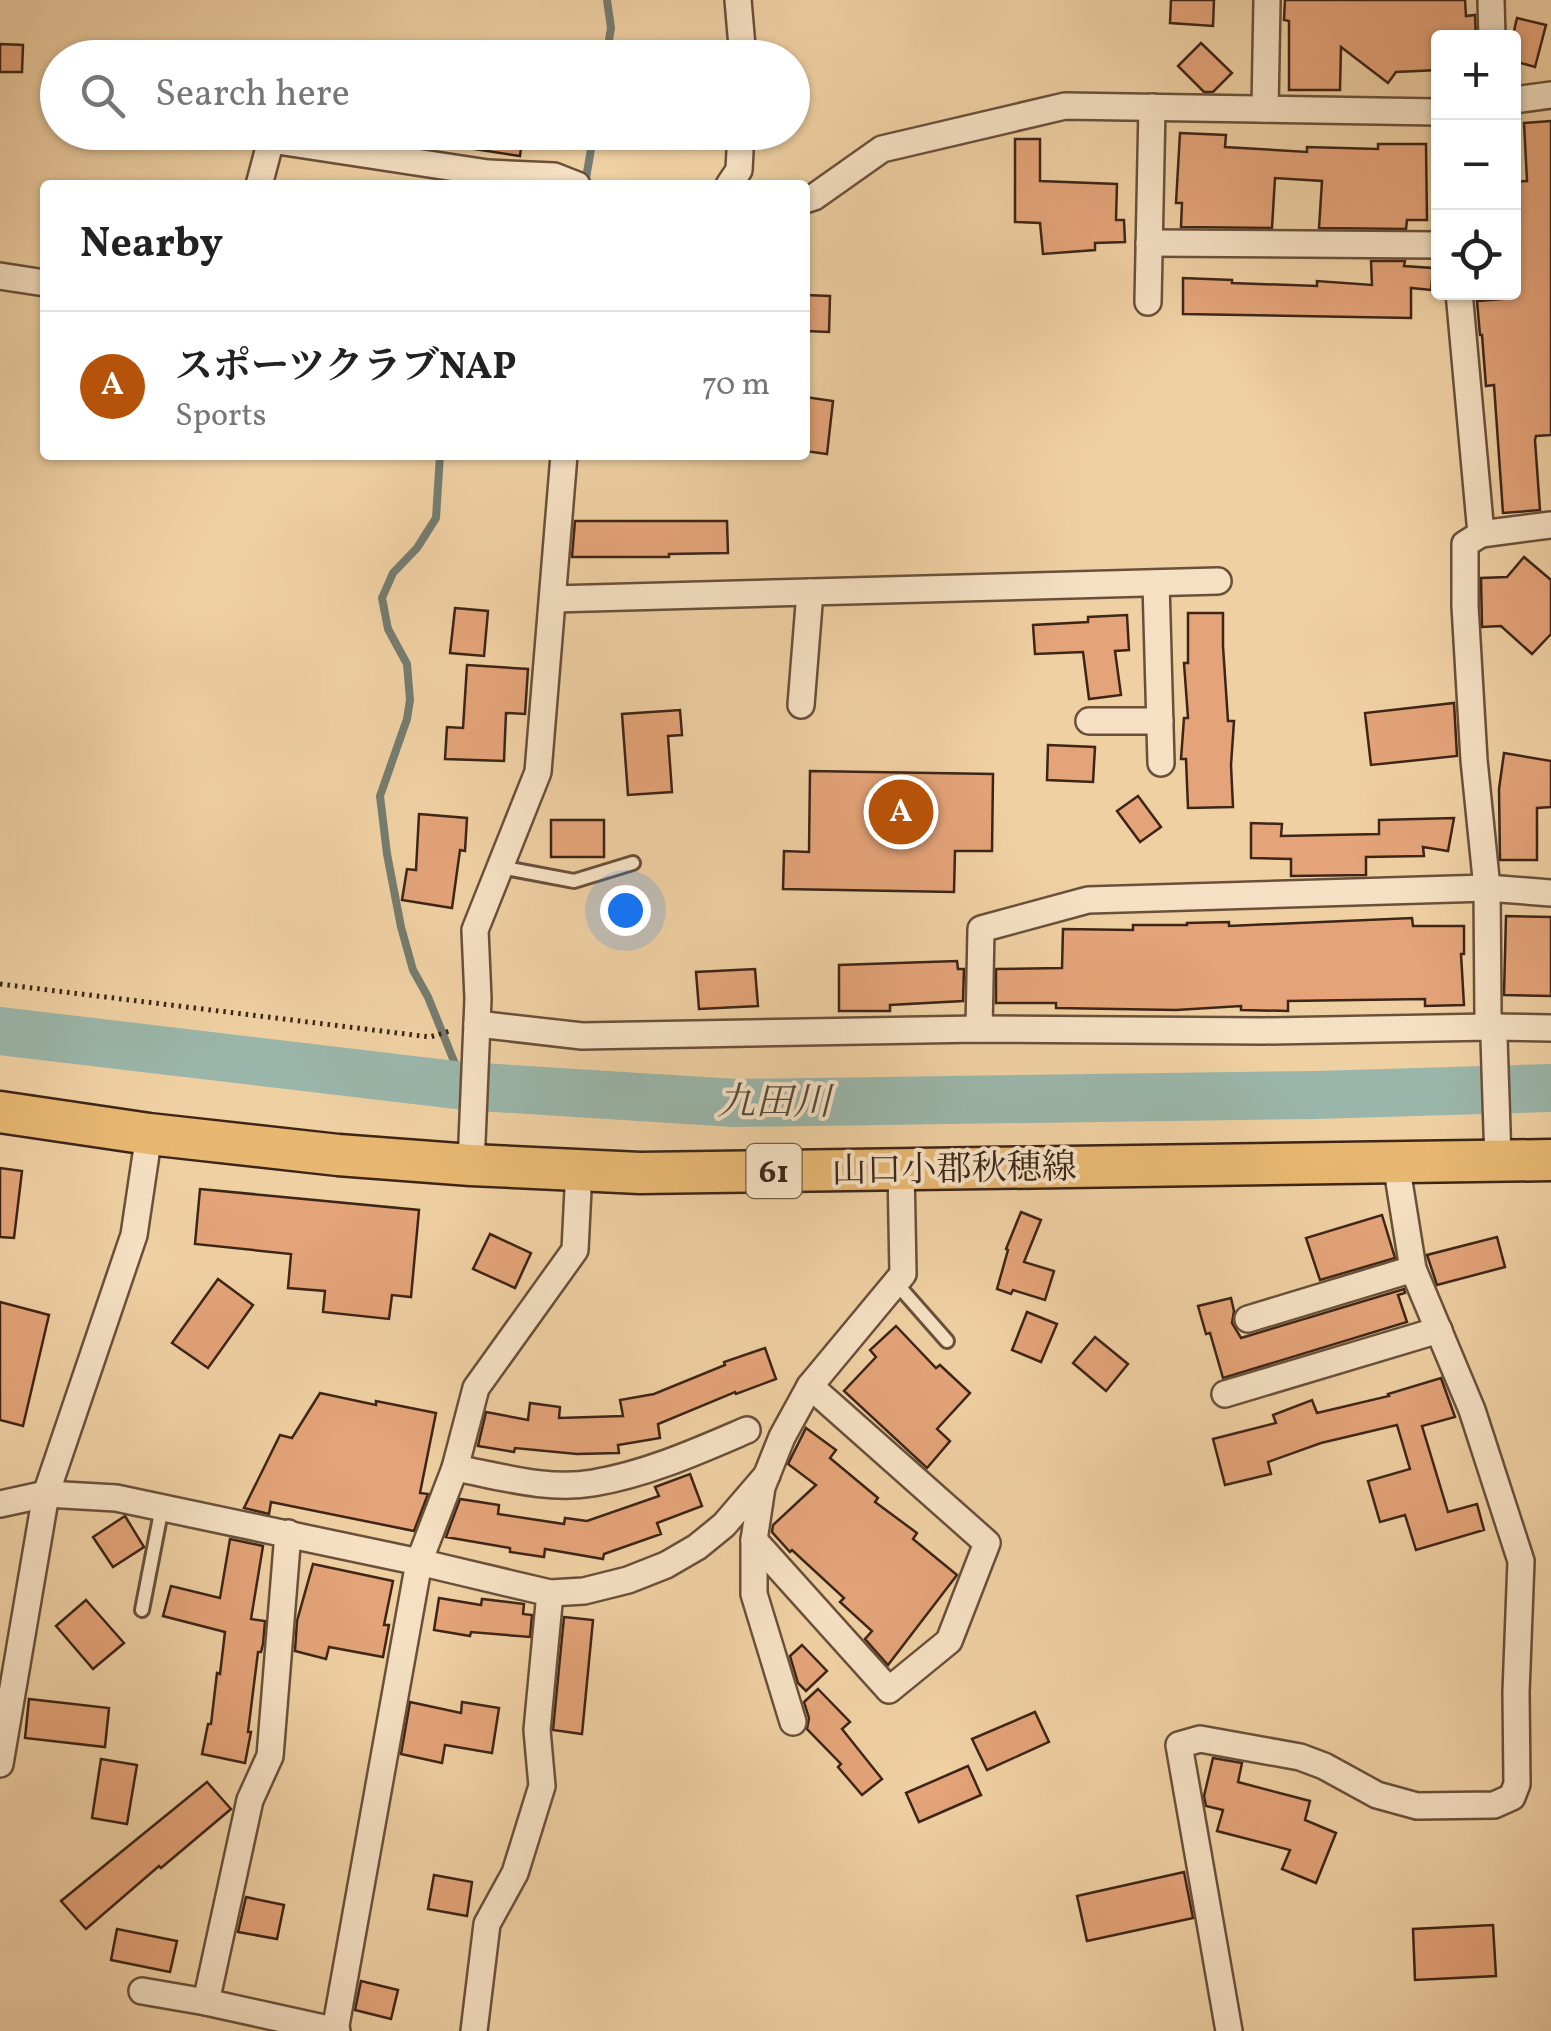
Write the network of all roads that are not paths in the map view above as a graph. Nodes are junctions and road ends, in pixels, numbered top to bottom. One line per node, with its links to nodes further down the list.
1 (738, 0): 5 (street)
2 (1267, 0): 9 (street)
3 (1491, 0): 4 (street)
4 (1492, 30)
5 (741, 40)
6 (1551, 95): 7 (street)
7 (1521, 99)
8 (1152, 107): 9 (street); 17 (street); 18 (street)
9 (1265, 109): 10 (street)
10 (1431, 112)
11 (268, 150): 14 (street)
12 (337, 150): 15 (street)
13 (741, 150): 16 (street)
14 (259, 180)
15 (564, 180)
16 (733, 180)
17 (810, 198)
18 (1150, 243): 19 (street); 23 (street)
19 (1431, 245)
20 (0, 276): 21 (street)
21 (40, 282)
22 (1460, 300): 26 (street)
23 (1148, 302)
24 (564, 460): 30 (street)
25 (1551, 524): 26 (street)
26 (1481, 534): 37 (street)
27 (1218, 581): 28 (street)
28 (1156, 582): 29 (street); 33 (street)
29 (810, 592): 30 (street); 31 (street)
30 (554, 599): 36 (street)
31 (801, 705)
32 (1089, 721): 33 (street)
33 (1160, 721): 34 (street)
34 (1161, 763)
35 (633, 862): 36 (lane)
36 (500, 867): 42 (street)
37 (1488, 888): 38 (street); 39 (street); 41 (street)
38 (1551, 893)
39 (978, 1028): 41 (street); 42 (street)
40 (1551, 1028): 41 (street)
41 (1493, 1032): 45 (street)
42 (476, 1034): 46 (street)
43 (0, 1112): 44 (main road, 山口小郡秋穂線 / 61)
44 (149, 1134): 46 (main road, 山口小郡秋穂線 / 61); 61 (street)
45 (1498, 1145): 47 (main road, 山口小郡秋穂線 / 61); 48 (main road, 山口小郡秋穂線 / 61)
46 (471, 1150): 50 (main road, 山口小郡秋穂線 / 61)
47 (1551, 1160)
48 (1396, 1163): 49 (main road, 山口小郡秋穂線 / 61); 51 (street)
49 (901, 1168): 50 (main road, 山口小郡秋穂線 / 61); 52 (street)
50 (579, 1169): 59 (street)
51 (1413, 1269): 53 (street); 54 (street)
52 (896, 1283): 55 (lane); 56 (street)
53 (1248, 1320)
54 (1439, 1330): 57 (street); 75 (street)
55 (948, 1341)
56 (810, 1386): 60 (street); 65 (street)
57 (1225, 1394)
58 (748, 1430): 59 (street)
59 (455, 1468): 66 (street)
60 (767, 1475): 65 (street); 67 (street)
61 (46, 1494): 62 (street); 63 (street); 70 (street)
62 (0, 1504)
63 (162, 1507): 64 (street); 68 (lane)
64 (288, 1534): 66 (street); 72 (street)
65 (754, 1540): 69 (street)
66 (419, 1562): 67 (street); 73 (street)
67 (550, 1593): 74 (street)
68 (142, 1610)
69 (794, 1722)
70 (0, 1764)
71 (142, 1991): 72 (street)
72 (206, 2002): 73 (street)
73 (336, 2031)
74 (474, 2031)
75 (1229, 2031)

